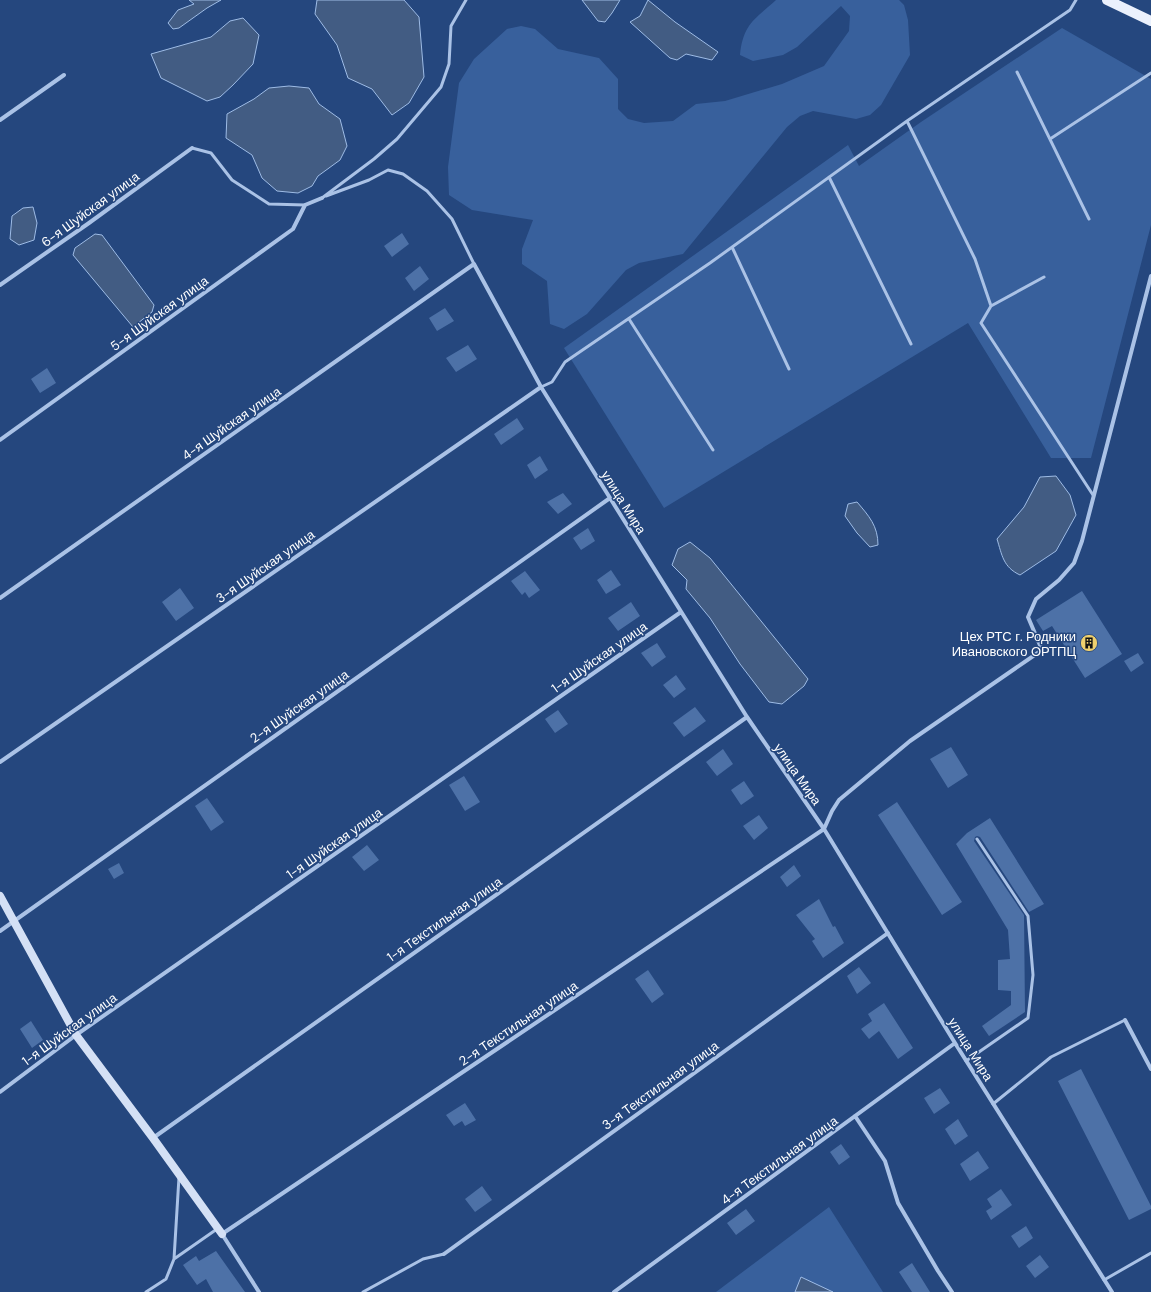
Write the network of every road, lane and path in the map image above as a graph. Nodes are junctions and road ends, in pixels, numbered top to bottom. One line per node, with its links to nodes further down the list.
1 (466, 0): 13 (lane)
2 (1076, 0): 9 (lane)
3 (1107, 0): 4 (main road)
4 (1151, 21)
5 (1017, 72): 10 (lane)
6 (1151, 73): 10 (lane)
7 (64, 75): 8 (street)
8 (0, 120)
9 (907, 121): 12 (lane); 21 (lane)
10 (1050, 139): 15 (lane)
11 (192, 148): 14 (lane); 20 (street, 6-я Шуйская улица)
12 (829, 177): 16 (lane); 23 (lane)
13 (322, 198): 14 (street); 17 (lane)
14 (305, 205): 26 (street, 5-я Шуйская улица)
15 (1089, 219)
16 (732, 247): 22 (lane); 24 (lane)
17 (474, 264): 25 (street, улица Мира); 30 (street, 4-я Шуйская улица)
18 (1151, 276): 28 (street)
19 (1044, 277): 21 (lane)
20 (0, 285)
21 (990, 306): 28 (lane)
22 (629, 318): 25 (lane); 27 (lane)
23 (911, 344)
24 (789, 369)
25 (541, 387): 29 (street, улица Мира); 33 (street, 3-я Шуйская улица)
26 (0, 440)
27 (713, 450)
28 (1093, 495): 34 (street)
29 (610, 498): 31 (street, улица Мира); 37 (street, 2-я Шуйская улица)
30 (0, 598)
31 (681, 612): 32 (street, улица Мира); 41 (street, 1-я Шуйская улица)
32 (747, 717): 34 (street, улица Мира); 48 (street, 1-я Текстильная улица)
33 (0, 762)
34 (824, 829): 39 (street, улица Мира); 50 (street, 2-я Текстильная улица)
35 (977, 839): 43 (lane)
36 (0, 896): 37 (street)
37 (14, 921): 38 (street, 2-я Шуйская улица); 41 (street)
38 (0, 931)
39 (888, 933): 42 (street, улица Мира); 52 (street, 3-я Текстильная улица)
40 (1126, 1020): 44 (street); 46 (lane)
41 (76, 1035): 45 (street, 1-я Шуйская улица); 48 (street)
42 (955, 1044): 43 (street, улица Мира); 47 (street, 4-я Текстильная улица)
43 (966, 1061): 46 (street, улица Мира)
44 (1151, 1068)
45 (0, 1092)
46 (993, 1104): 54 (street, улица Мира)
47 (855, 1116): 58 (street, 4-я Текстильная улица); 59 (street)
48 (153, 1138): 49 (street)
49 (179, 1174): 50 (street); 53 (lane)
50 (220, 1231): 53 (lane); 56 (street)
51 (1151, 1253): 54 (lane)
52 (444, 1254): 57 (lane)
53 (174, 1259): 55 (lane)
54 (1104, 1280): 60 (street, улица Мира)
55 (146, 1292)
56 (259, 1292)
57 (364, 1292)
58 (614, 1292)
59 (952, 1292)
60 (1112, 1292)

